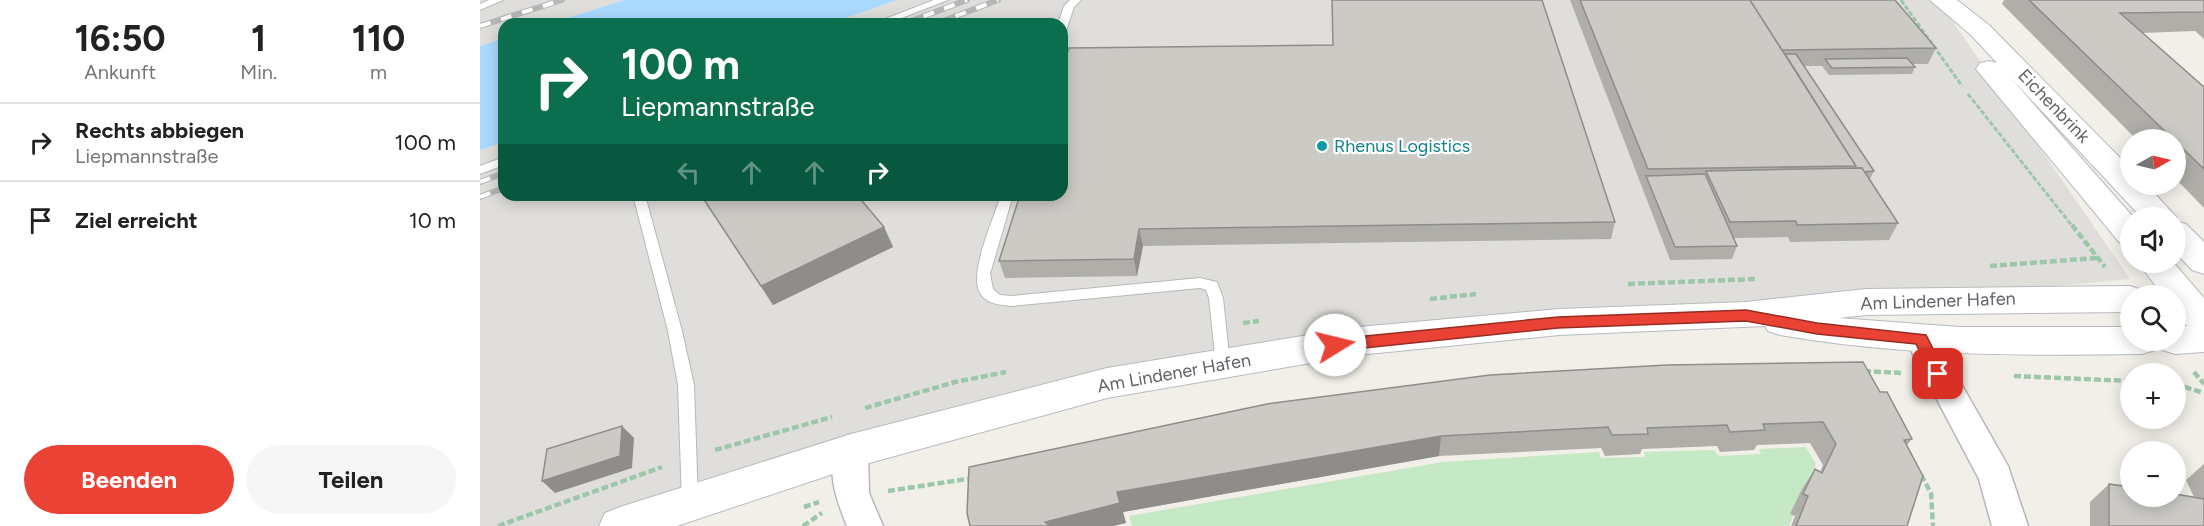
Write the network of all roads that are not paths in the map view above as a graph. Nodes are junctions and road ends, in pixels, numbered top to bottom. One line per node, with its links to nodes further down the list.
1 (498, 0): 5 (lane)
2 (943, 0): 6 (lane)
3 (1076, 0): 7 (lane)
4 (1940, 0): 12 (street, Eichenbrink); 13 (street, Eichenbrink)
5 (480, 7)
6 (894, 18)
7 (1065, 18)
8 (498, 163): 9 (lane)
9 (480, 170)
10 (641, 201): 26 (lane)
11 (1005, 201): 24 (lane)
12 (2150, 207)
13 (2120, 222)
14 (2186, 243): 15 (street)
15 (2204, 262)
16 (2163, 273): 18 (street)
17 (2120, 299): 19 (street, Am Lindener Hafen)
18 (2193, 309)
19 (1746, 315): 21 (street, Am Lindener Hafen); 24 (street, Am Lindener Hafen)
20 (2204, 338): 22 (street)
21 (1920, 339): 23 (street, Am Lindener Hafen); 29 (street)
22 (2186, 339)
23 (2120, 340)
24 (1223, 364): 25 (street, Am Lindener Hafen)
25 (851, 451): 26 (street, Am Lindener Hafen); 28 (street)
26 (690, 502): 27 (street, Am Lindener Hafen)
27 (620, 526)
28 (865, 526)
29 (2010, 526)

